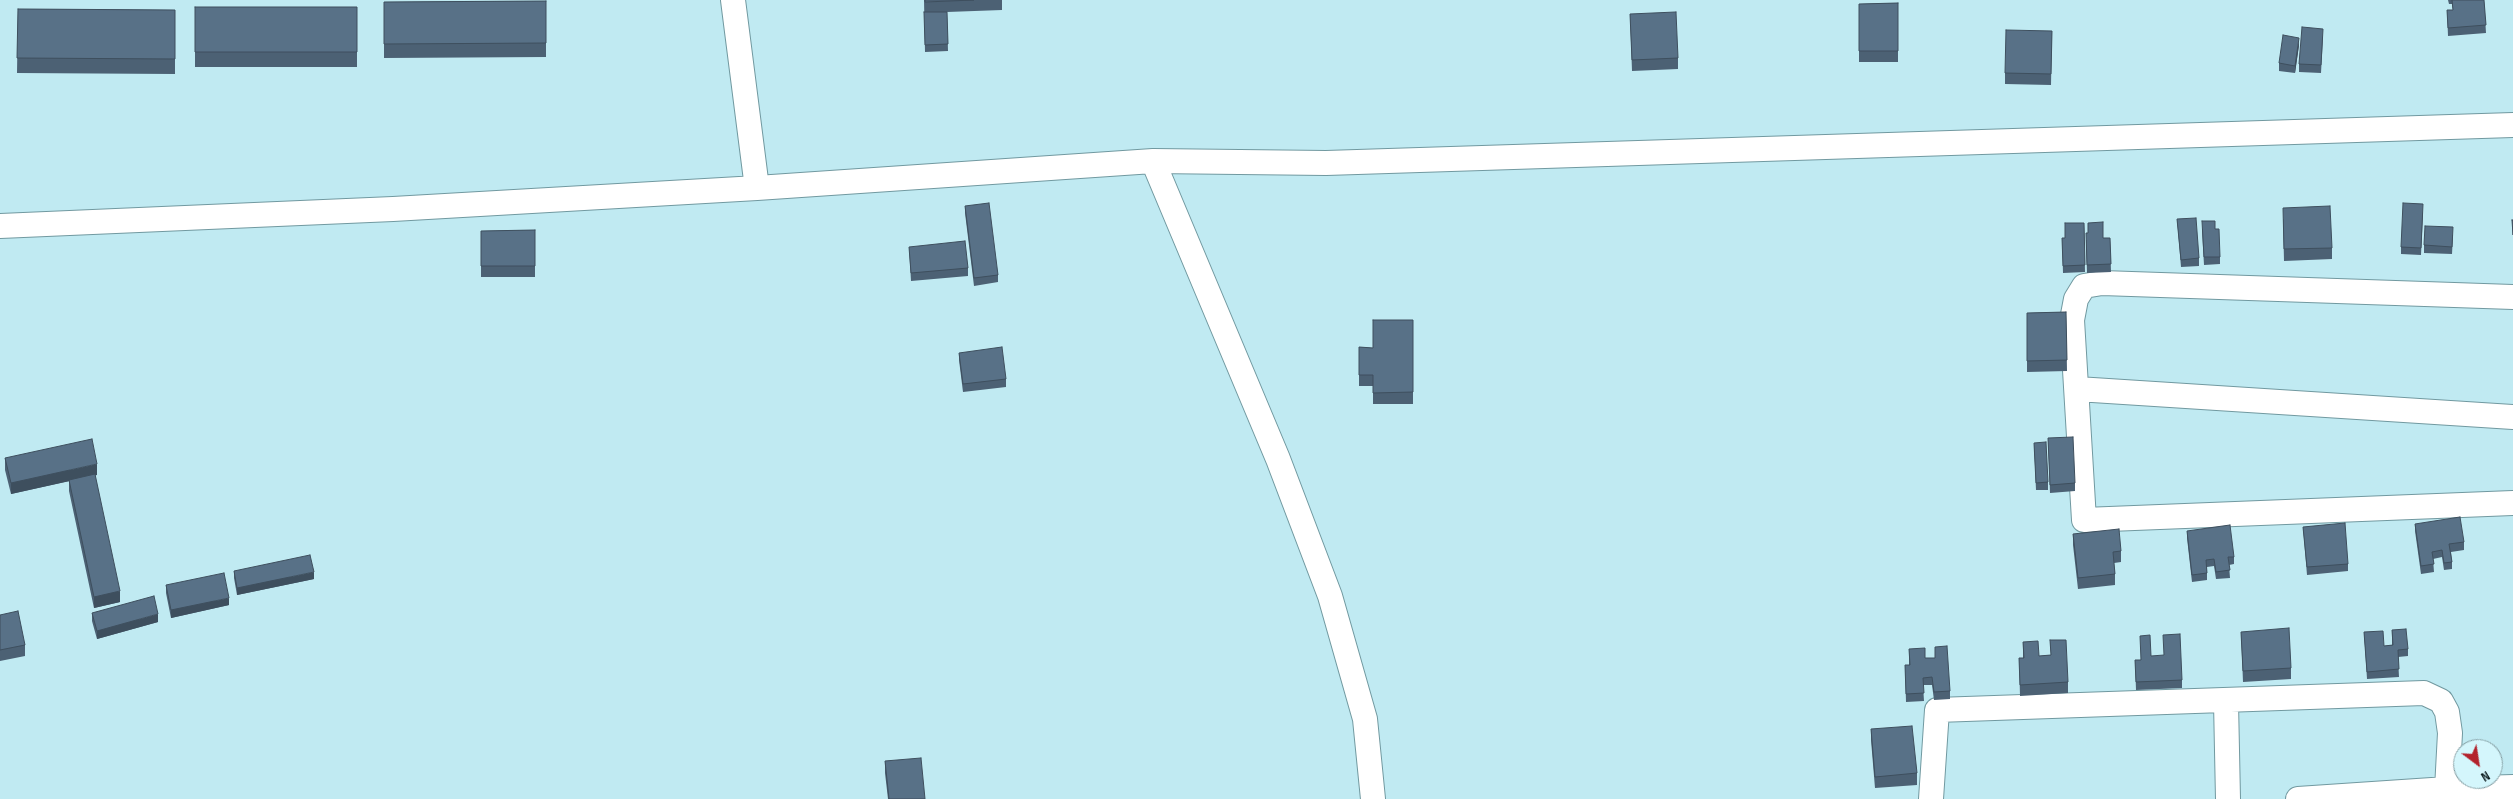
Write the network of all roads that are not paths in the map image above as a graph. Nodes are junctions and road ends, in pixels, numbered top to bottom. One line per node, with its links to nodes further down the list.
1 (733, 0): 4 (street)
2 (2513, 125): 3 (street)
3 (1153, 161): 4 (street); 14 (street)
4 (757, 188): 5 (street)
5 (0, 226)
6 (2513, 296): 7 (street)
7 (2077, 389): 8 (street); 9 (street)
8 (2513, 417)
9 (2513, 503)
10 (2226, 702): 12 (street); 15 (street); 16 (street)
11 (2513, 787): 12 (street)
12 (2447, 789): 13 (street)
13 (2342, 797): 17 (street)
14 (1373, 799)
15 (1931, 799)
16 (2228, 799)
17 (2298, 799)

